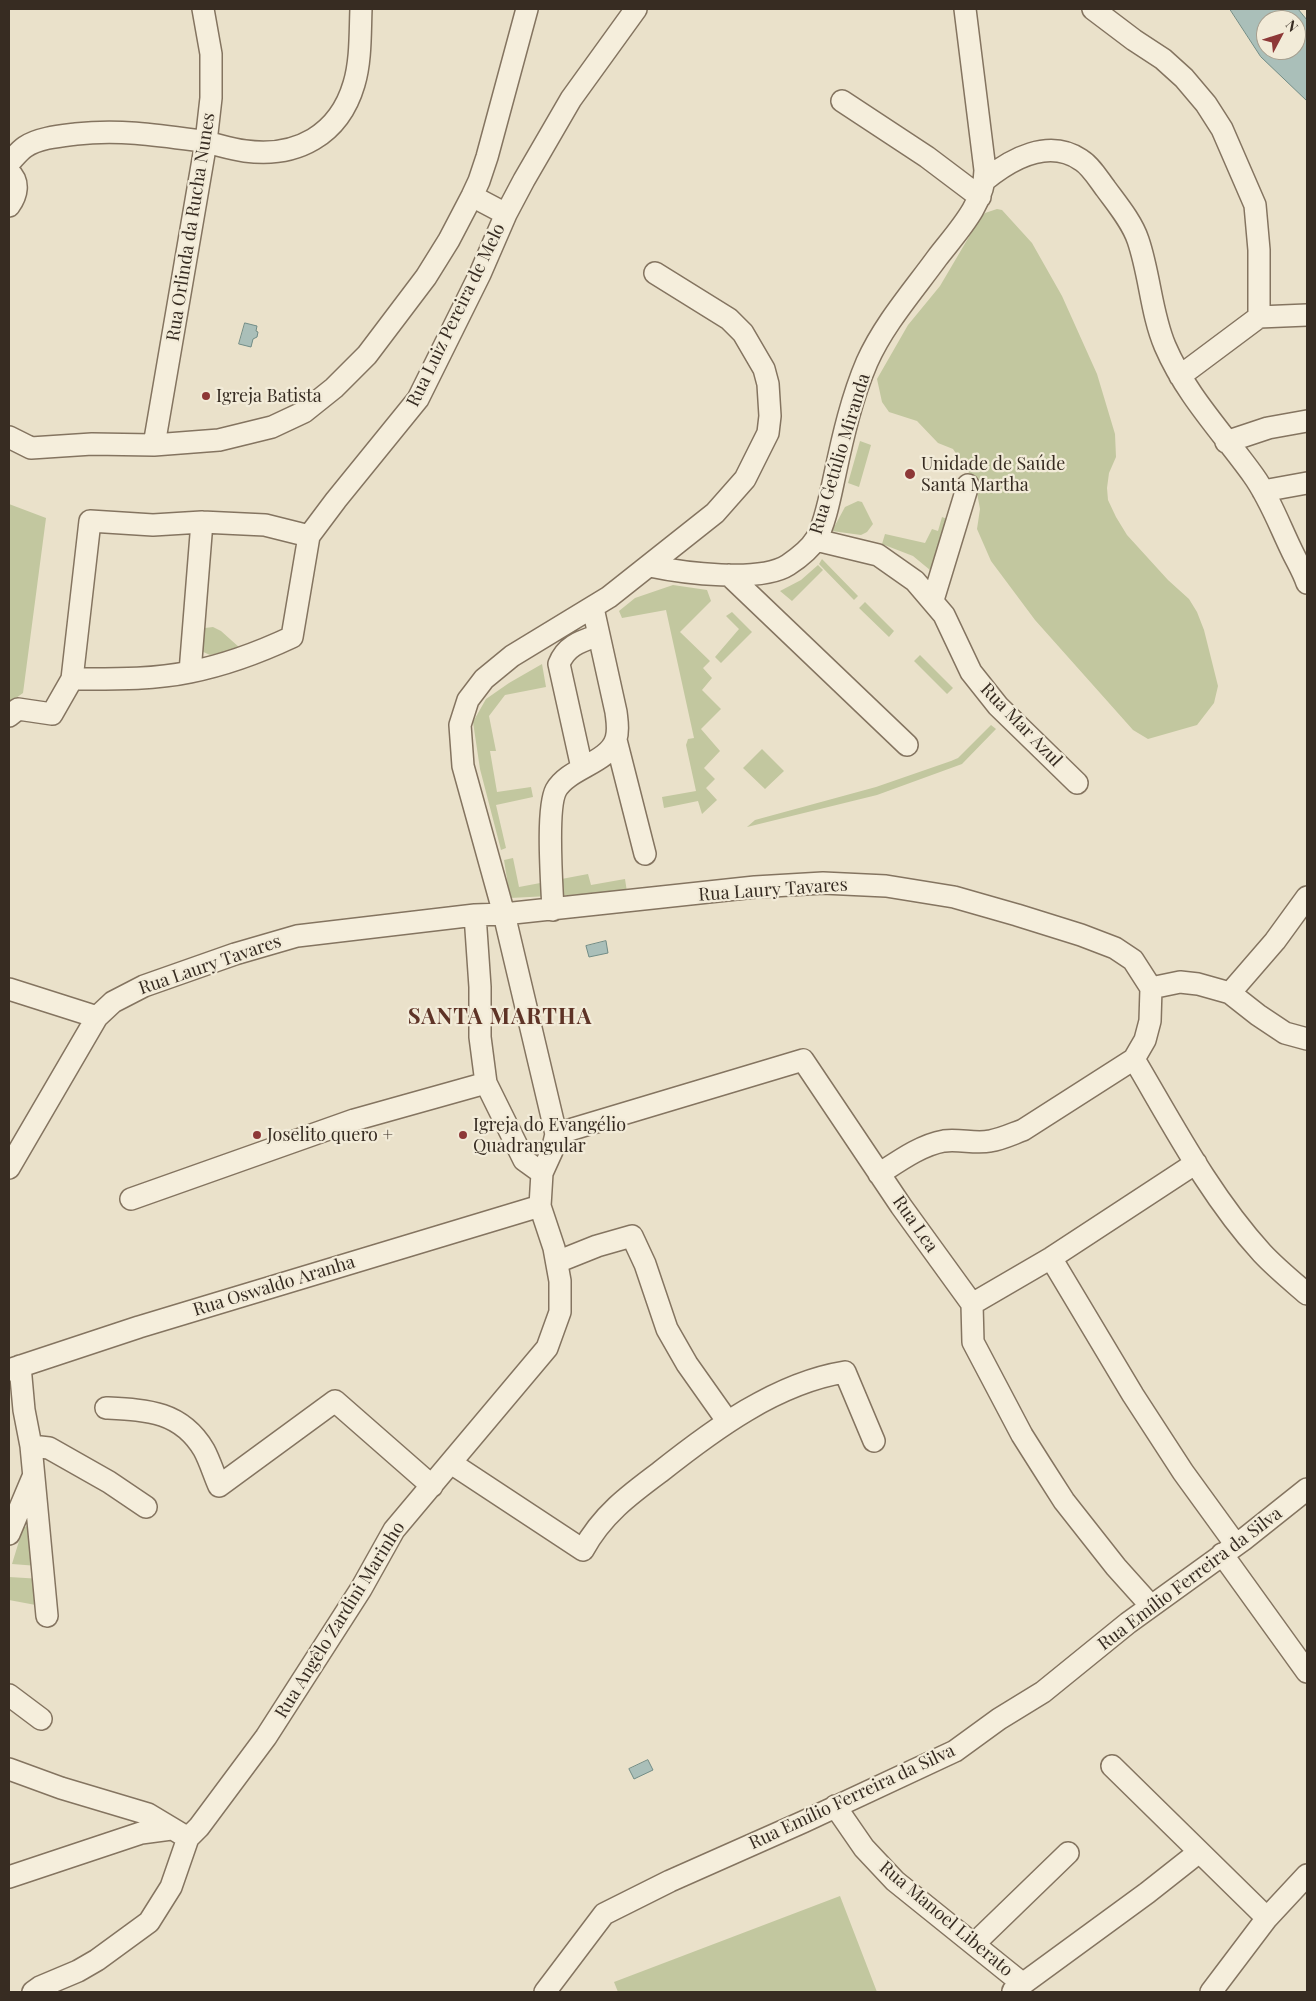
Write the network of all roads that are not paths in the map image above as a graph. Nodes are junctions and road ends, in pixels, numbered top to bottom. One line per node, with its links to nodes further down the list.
1 (203, 9): 8 (street, Rua Orlinda da Rucha Nunes)
2 (361, 9): 8 (street)
3 (527, 9): 12 (street)
4 (636, 9): 14 (street, Rua Luiz Pereira de Melo)
5 (965, 9): 11 (street)
6 (1093, 9): 17 (street)
7 (842, 101): 11 (street)
8 (206, 142): 9 (street); 22 (street, Rua Orlinda da Rucha Nunes)
9 (9, 163)
10 (9, 172): 13 (street)
11 (982, 188): 18 (street); 28 (street, Rua Getúlio Miranda)
12 (472, 196): 14 (street); 22 (street)
13 (9, 206)
14 (506, 214): 27 (street, Rua Luiz Pereira de Melo)
15 (654, 273): 29 (street)
16 (1307, 315): 17 (street)
17 (1259, 317): 18 (street)
18 (1180, 376): 21 (street)
19 (1307, 421): 21 (street)
20 (9, 437): 22 (street)
21 (1226, 442): 25 (street)
22 (154, 445)
23 (1307, 483): 25 (street)
24 (968, 484): 32 (street)
25 (1263, 491): 31 (street)
26 (202, 522): 27 (street); 35 (street); 36 (street)
27 (309, 536): 35 (street, Rua Luiz Pereira de Melo)
28 (816, 540): 30 (street, Rua Getúlio Miranda); 32 (street, Rua Mar Azul)
29 (650, 566): 30 (street, Rua Getúlio Miranda); 33 (street)
30 (729, 575): 39 (street)
31 (1307, 581)
32 (933, 600): 41 (street, Rua Mar Azul)
33 (593, 608): 34 (street); 45 (street)
34 (599, 635): 38 (street); 40 (street)
35 (190, 672): 36 (street, Rua Luiz Pereira de Melo)
36 (72, 679): 37 (street)
37 (9, 716)
38 (616, 740): 40 (street); 42 (street)
39 (907, 744)
40 (582, 768): 44 (street)
41 (1077, 783)
42 (645, 854)
43 (1307, 897): 49 (street)
44 (552, 910): 45 (street, Rua Laury Tavares); 47 (street, Rua Laury Tavares)
45 (504, 914): 46 (street, Rua Laury Tavares); 55 (street)
46 (476, 915): 50 (street, Rua Laury Tavares); 53 (street)
47 (1150, 988): 49 (street); 52 (street)
48 (9, 989): 50 (street)
49 (1230, 993): 51 (street)
50 (97, 1017): 54 (street, Rua Laury Tavares)
51 (1307, 1038)
52 (1134, 1059): 56 (street); 59 (street)
53 (486, 1083): 58 (street); 60 (street)
54 (17, 1132): 57 (street, Rua Laury Tavares)
55 (556, 1134): 58 (street); 59 (street, Rua Lea)
56 (1196, 1163): 63 (street); 64 (street)
57 (9, 1168)
58 (542, 1173): 61 (street)
59 (879, 1174): 65 (street, Rua Lea)
60 (131, 1198)
61 (540, 1206): 62 (street, Rua Angêlo Zardini Marinho); 66 (street, Rua Oswaldo Aranha)
62 (556, 1255): 68 (street); 71 (street, Rua Angêlo Zardini Marinho)
63 (1051, 1258): 65 (street); 77 (street)
64 (1307, 1294)
65 (972, 1304): 78 (street)
66 (14, 1368): 70 (street)
67 (106, 1408): 73 (street)
68 (728, 1422): 69 (street); 71 (street)
69 (874, 1441)
70 (31, 1446): 72 (street); 75 (street)
71 (451, 1463): 73 (street, Rua Angêlo Zardini Marinho)
72 (34, 1474): 76 (street); 79 (street)
73 (432, 1486): 86 (street, Rua Angêlo Zardini Marinho)
74 (1307, 1488): 77 (street, Rua Emílio Ferreira da Silva)
75 (146, 1507)
76 (9, 1534)
77 (1229, 1549): 78 (street, Rua Emílio Ferreira da Silva); 80 (street)
78 (1151, 1606): 85 (street, Rua Emílio Ferreira da Silva)
79 (47, 1616)
80 (1307, 1672)
81 (9, 1696): 82 (street)
82 (42, 1718)
83 (1112, 1766): 87 (street)
84 (9, 1769): 86 (street)
85 (835, 1806): 92 (street, Rua Manoel Liberato); 95 (street, Rua Emílio Ferreira da Silva)
86 (180, 1833): 90 (street); 94 (street)
87 (1199, 1852): 91 (street); 93 (street, Rua Manoel Liberato)
88 (1068, 1853): 92 (street)
89 (1307, 1875): 91 (street)
90 (9, 1877)
91 (1267, 1918): 96 (street)
92 (974, 1944): 93 (street, Rua Manoel Liberato)
93 (1017, 1988)
94 (32, 1992)
95 (545, 1992)
96 (1211, 1992)

